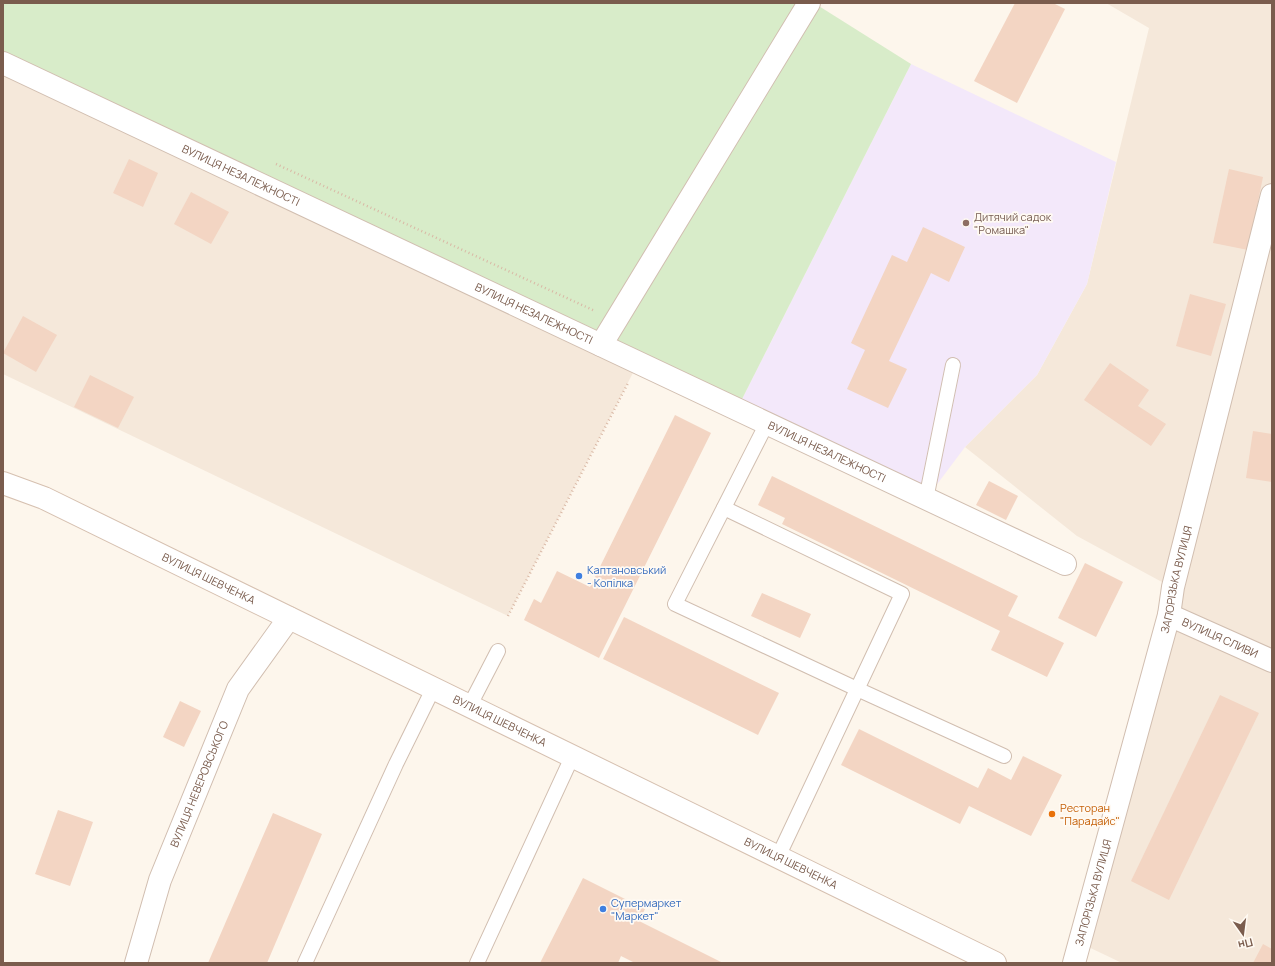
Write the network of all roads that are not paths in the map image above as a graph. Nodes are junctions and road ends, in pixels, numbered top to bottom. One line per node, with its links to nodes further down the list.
1 (809, 3): 4 (street)
2 (3, 63): 4 (street, ВУЛИЦЯ НЕЗАЛЕЖНОСТІ)
3 (1272, 194): 11 (street, ЗАПОРІЗЬКА ВУЛИЦЯ)
4 (601, 345): 6 (street, ВУЛИЦЯ НЕЗАЛЕЖНОСТІ)
5 (953, 365): 8 (lane)
6 (767, 423): 8 (street, ВУЛИЦЯ НЕЗАЛЕЖНОСТІ); 9 (lane)
7 (3, 483): 12 (street, ВУЛИЦЯ ШЕВЧЕНКА)
8 (926, 499): 10 (street, ВУЛИЦЯ НЕЗАЛЕЖНОСТІ)
9 (724, 508): 16 (lane); 16 (lane)
10 (1065, 564)
11 (1169, 615): 14 (street, ВУЛИЦЯ СЛИВИ); 25 (street, ЗАПОРІЗЬКА ВУЛИЦЯ)
12 (289, 618): 15 (street, ВУЛИЦЯ ШЕВЧЕНКА); 21 (street, ВУЛИЦЯ НЕВЕРОВСЬКОГО)
13 (498, 651): 17 (lane)
14 (1272, 661)
15 (433, 689): 17 (street, ВУЛИЦЯ ШЕВЧЕНКА); 22 (lane)
16 (857, 689): 18 (lane); 20 (lane)
17 (470, 707): 19 (street, ВУЛИЦЯ ШЕВЧЕНКА)
18 (1004, 756)
19 (572, 757): 20 (street, ВУЛИЦЯ ШЕВЧЕНКА); 23 (lane)
20 (778, 857): 24 (street, ВУЛИЦЯ ШЕВЧЕНКА)
21 (136, 963)
22 (305, 963)
23 (477, 963)
24 (994, 963)
25 (1074, 963)

